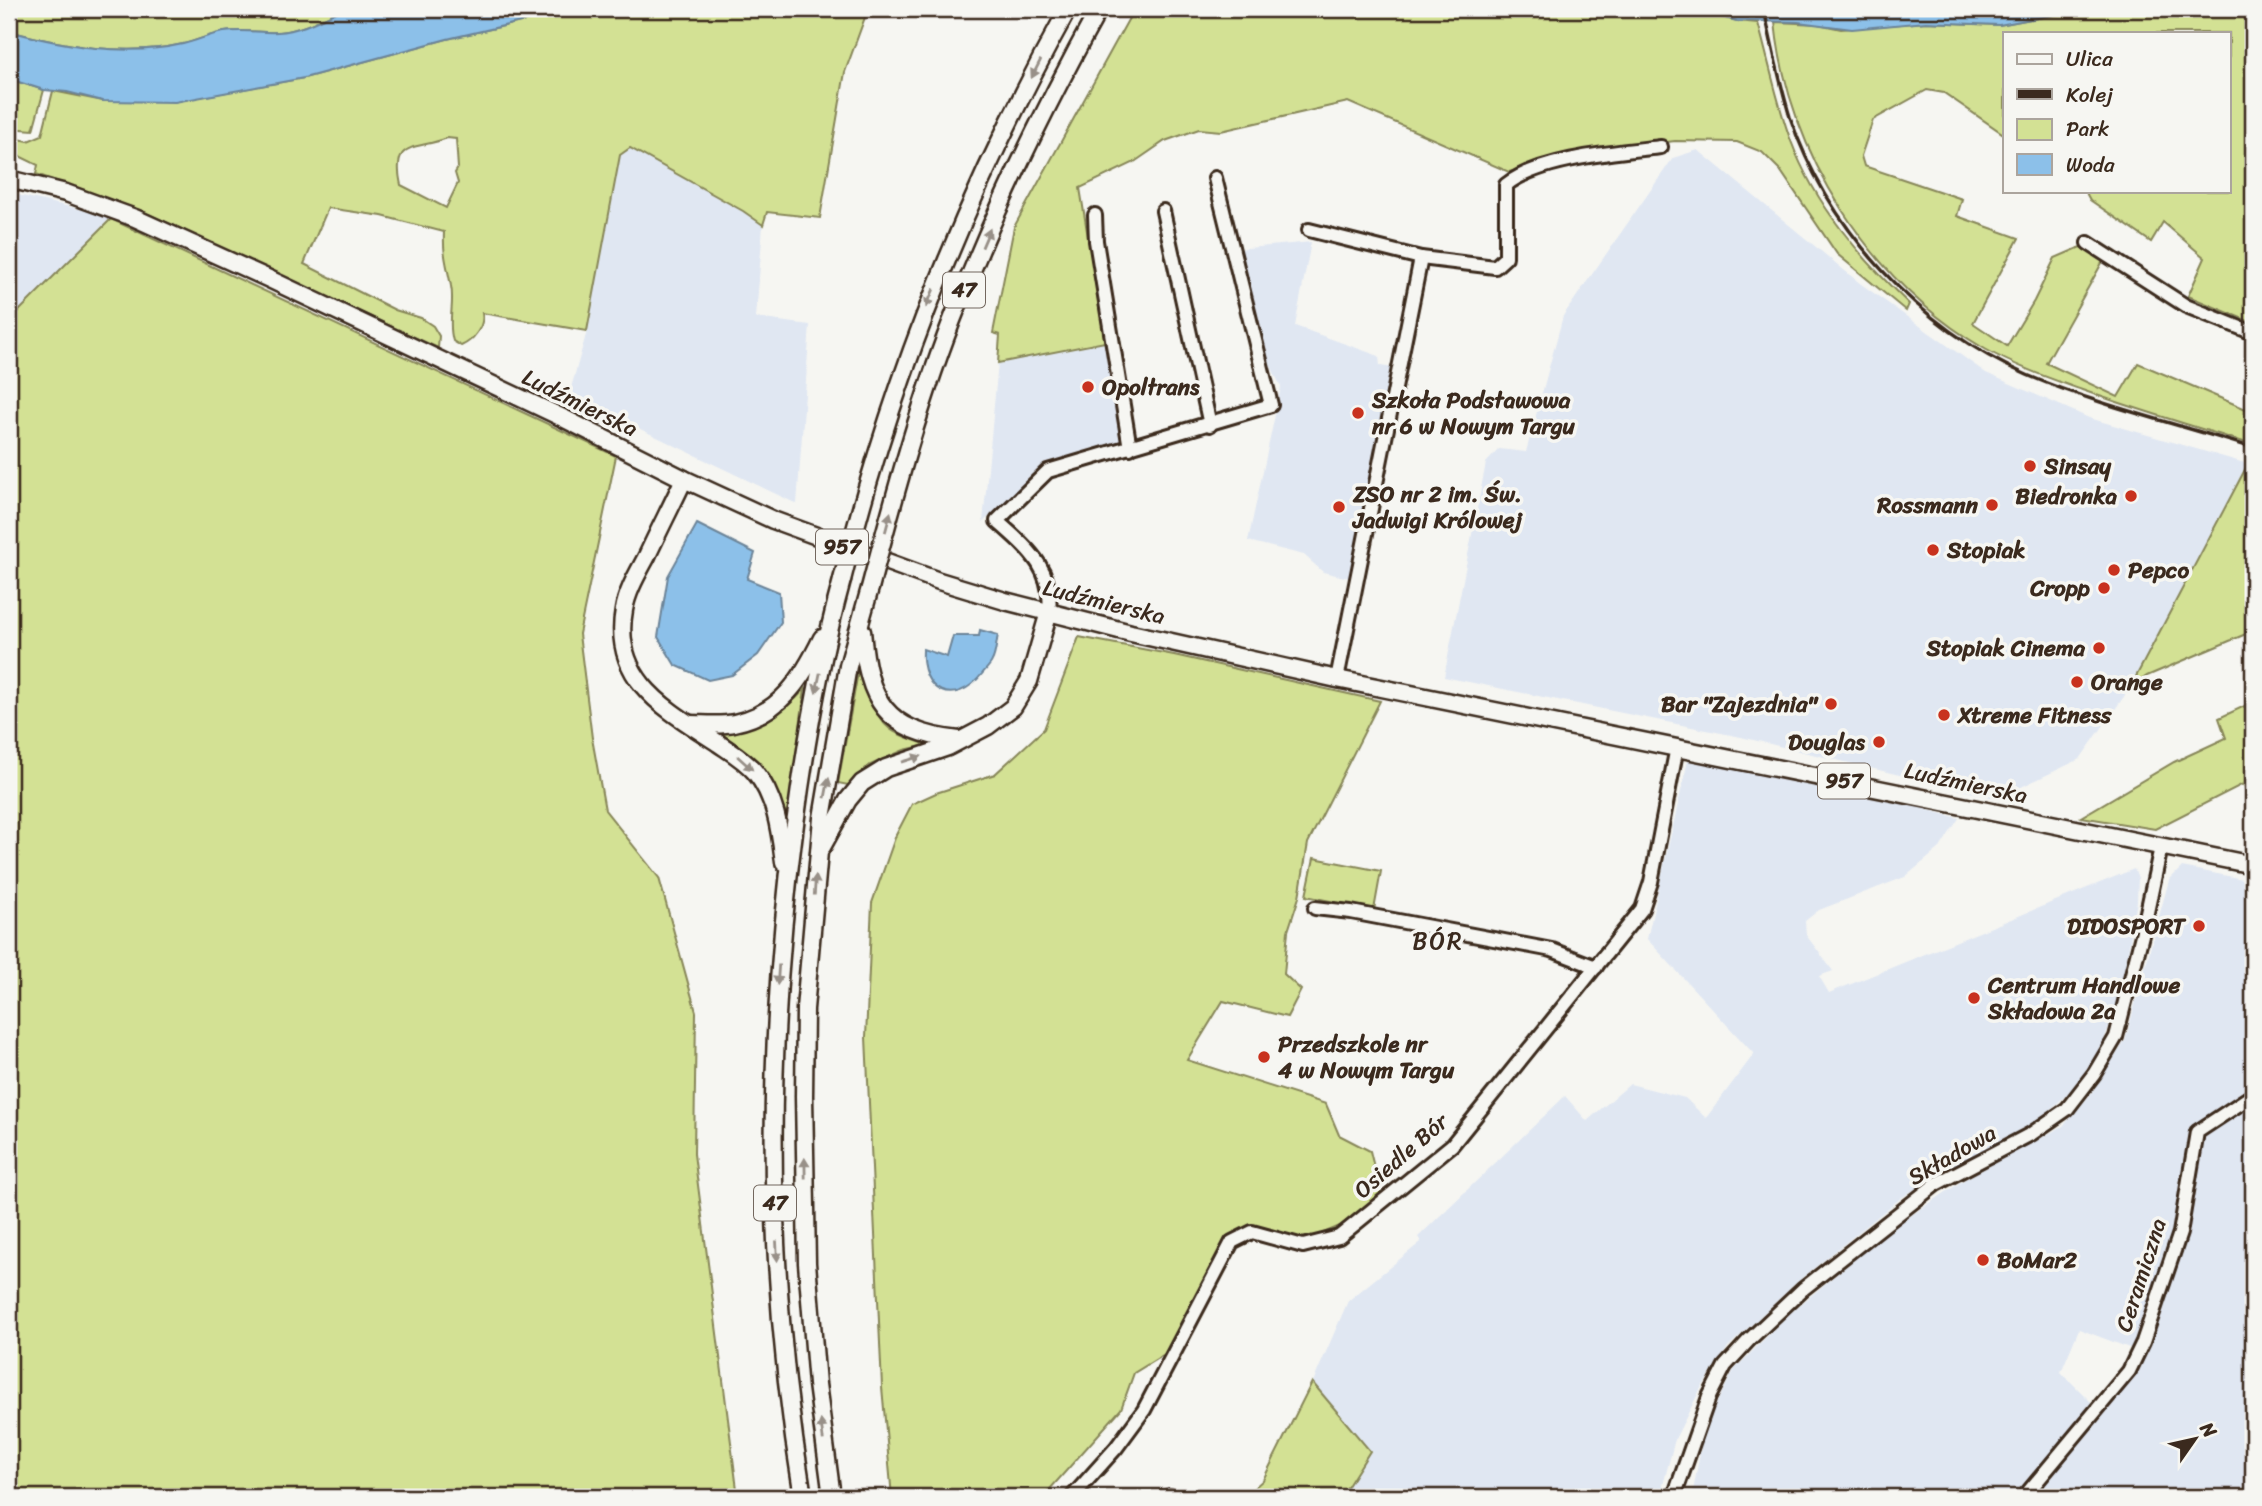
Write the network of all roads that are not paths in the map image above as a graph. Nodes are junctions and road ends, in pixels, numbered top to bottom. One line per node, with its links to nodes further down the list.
1 (1069, 9): 16 (main road, 47, one-way to 16, bridge)
2 (1099, 9): 17 (main road, 47, one-way to 2, bridge)
3 (1661, 147): 10 (street)
4 (1215, 178): 12 (street)
5 (9, 179): 14 (main road, Ludźmierska / 957)
6 (1163, 211): 12 (street)
7 (1095, 215): 13 (street)
8 (1309, 230): 10 (street)
9 (2088, 243): 11 (street)
10 (1421, 258): 18 (street)
11 (2253, 332)
12 (1210, 425): 13 (street)
13 (1130, 447): 15 (street)
14 (684, 479): 15 (main road, Ludźmierska / 957); 19 (main road)
15 (1049, 612): 18 (main road, Ludźmierska / 957); 20 (main road)
16 (832, 617): 19 (main road); 25 (main road, 47, one-way to 25)
17 (861, 618): 20 (main road); 23 (main road, 47, one-way to 17)
18 (1337, 679): 21 (main road, Ludźmierska / 957)
19 (690, 724): 25 (main road, one-way to 25)
20 (959, 740): 23 (main road, one-way to 20)
21 (1677, 747): 22 (main road, Ludźmierska / 957); 27 (street, Osiedle Bór)
22 (2161, 847): 24 (main road, Ludźmierska / 957); 32 (street, Składowa)
23 (817, 856): 30 (main road, 47, one-way to 23)
24 (2253, 865)
25 (787, 882): 29 (main road, 47, one-way to 29)
26 (1315, 908): 27 (street)
27 (1595, 967): 31 (street, Osiedle Bór)
28 (2253, 1095): 33 (street, Ceramiczna)
29 (803, 1497)
30 (832, 1497)
31 (1072, 1497)
32 (1674, 1497)
33 (2024, 1497)

